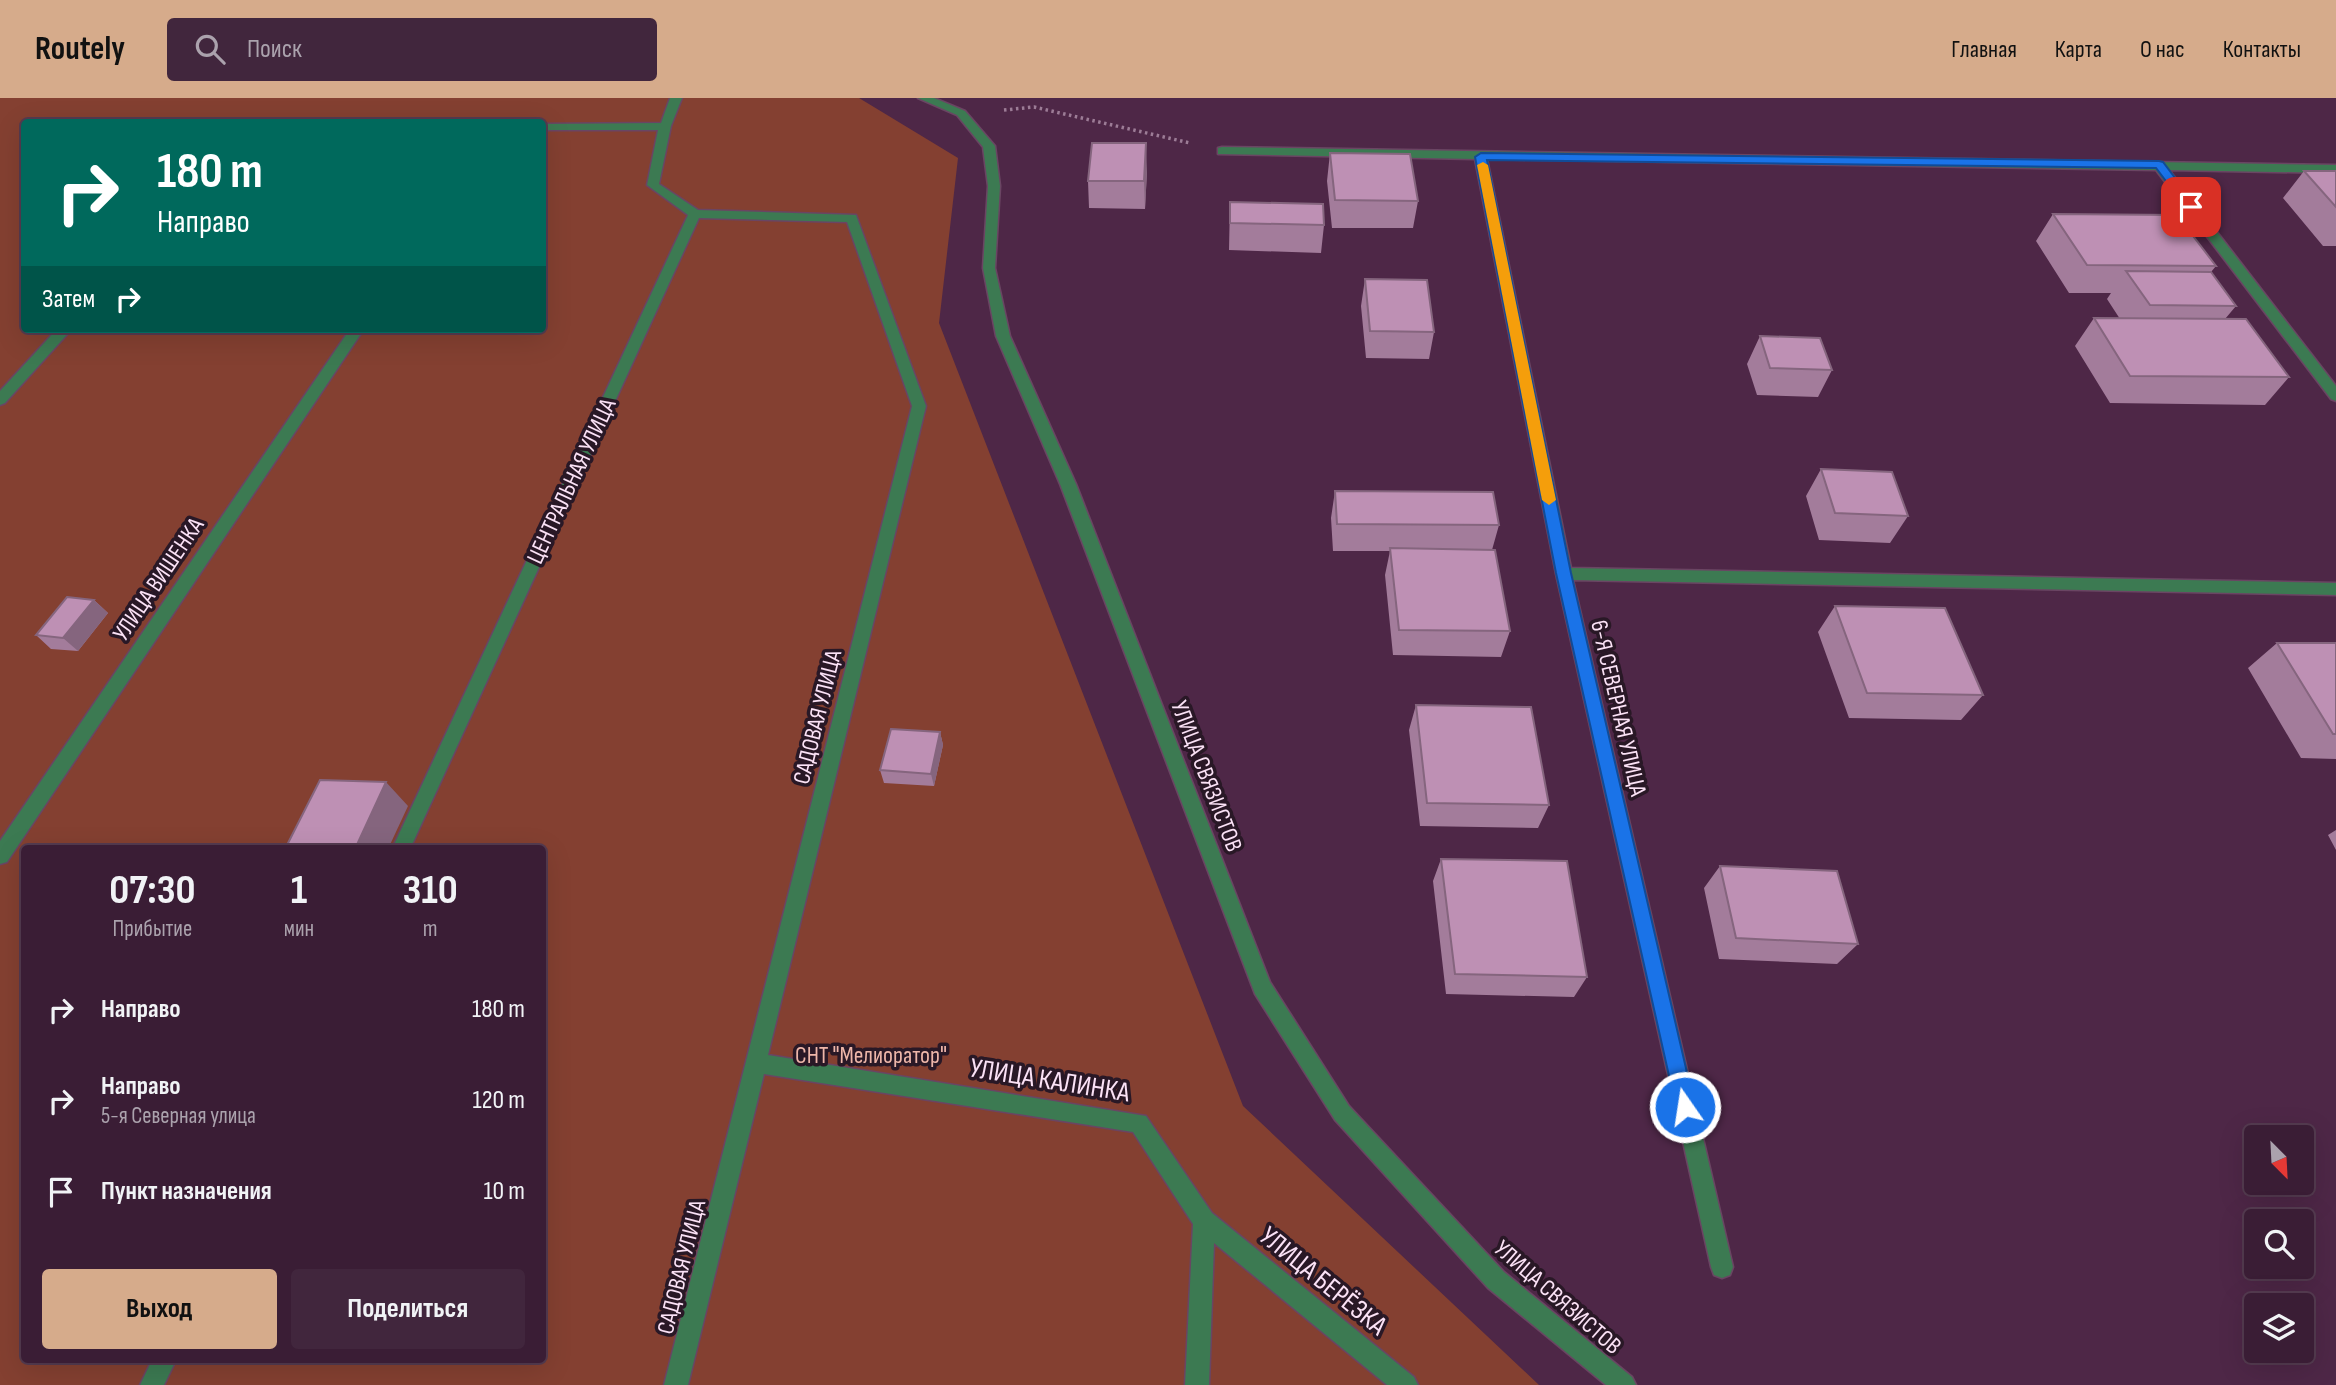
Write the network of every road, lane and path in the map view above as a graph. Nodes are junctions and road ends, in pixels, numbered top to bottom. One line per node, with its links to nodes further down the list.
1 (676, 98): 4 (street)
2 (925, 98): 3 (street, УЛИЦА СВЯЗИСТОВ)
3 (961, 113): 6 (path); 27 (street, УЛИЦА СВЯЗИСТОВ)
4 (665, 126): 5 (street); 10 (street)
5 (546, 127)
6 (1222, 151): 7 (street)
7 (1481, 157): 8 (street); 15 (street, 6-Я СЕВЕРНАЯ УЛИЦА)
8 (2159, 165): 9 (street); 13 (street)
9 (2336, 169)
10 (695, 215): 17 (street, ЦЕНТРАЛЬНАЯ УЛИЦА); 19 (street, САДОВАЯ УЛИЦА)
11 (61, 333): 14 (street)
12 (355, 333): 18 (street, УЛИЦА ВИШЕНКА)
13 (2336, 396)
14 (0, 400)
15 (1564, 573): 16 (street); 21 (street, 6-Я СЕВЕРНАЯ УЛИЦА)
16 (2336, 589)
17 (403, 845)
18 (0, 856)
19 (757, 1063): 20 (street, УЛИЦА КАЛИНКА); 24 (street, САДОВАЯ УЛИЦА)
20 (1204, 1221): 25 (street); 26 (street, УЛИЦА БЕРЁЗКА)
21 (1722, 1267)
22 (163, 1363): 23 (street)
23 (152, 1385)
24 (676, 1385)
25 (1197, 1385)
26 (1406, 1385)
27 (1624, 1385)

